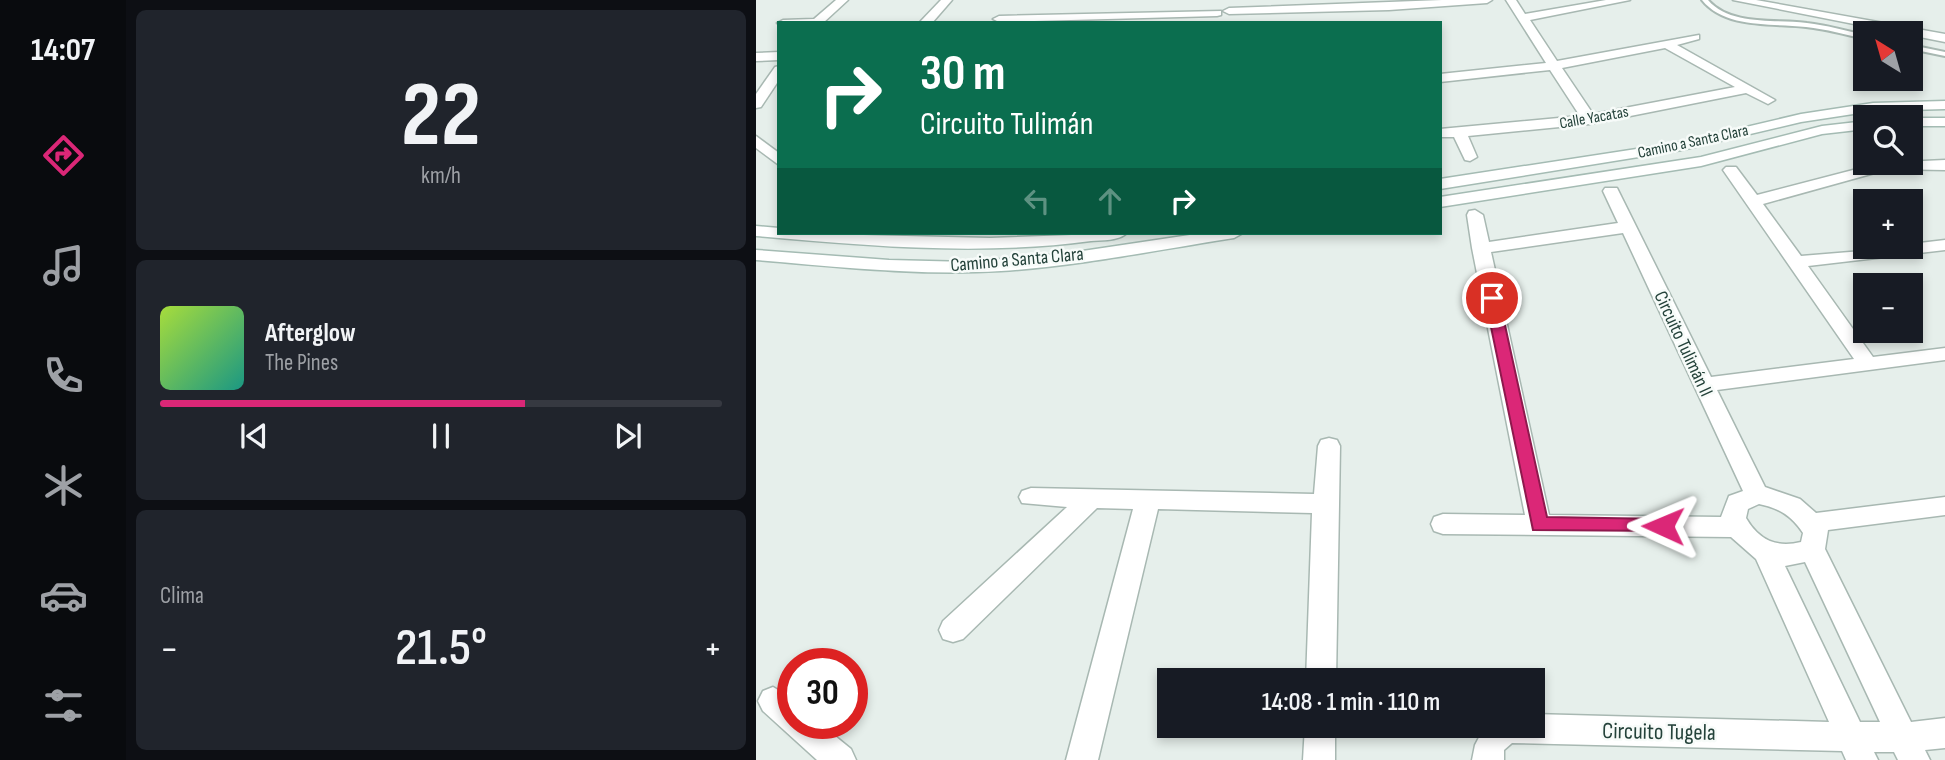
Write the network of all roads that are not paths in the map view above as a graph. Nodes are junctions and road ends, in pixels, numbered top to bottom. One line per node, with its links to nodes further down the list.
1 (843, 0): 18 (street)
2 (947, 0): 19 (street)
3 (1159, 0): 15 (street)
4 (1269, 0): 14 (street)
5 (1378, 0): 13 (street)
6 (1487, 0): 12 (street)
7 (1511, 0): 16 (street)
8 (1625, 0): 16 (street)
9 (1705, 0): 27 (lane)
10 (1738, 0): 20 (street)
11 (1770, 0): 21 (street)
12 (1438, 2): 13 (street)
13 (1389, 8): 14 (street)
14 (1279, 9): 15 (street)
15 (1166, 14): 17 (street)
16 (1525, 17): 37 (street)
17 (999, 19)
18 (818, 21)
19 (927, 21)
20 (1865, 21)
21 (1872, 21)
22 (765, 23): 23 (street)
23 (777, 23)
24 (1923, 29): 25 (street)
25 (1945, 31)
26 (1923, 32): 29 (street)
27 (1853, 34)
28 (1695, 37): 30 (street)
29 (1945, 38)
30 (1666, 44): 37 (street); 40 (street)
31 (777, 49): 33 (street)
32 (1923, 49): 34 (lane)
33 (756, 50)
34 (1945, 54)
35 (777, 56): 36 (street)
36 (756, 57)
37 (1557, 66): 39 (street); 44 (street)
38 (777, 73): 42 (street)
39 (1442, 78)
40 (1746, 89): 41 (street); 44 (street, Calle Yacatas)
41 (1768, 100)
42 (756, 104)
43 (1945, 104): 59 (street, Camino a Santa Clara)
44 (1590, 120): 49 (street, Calle Yacatas)
45 (1923, 122): 46 (street)
46 (1945, 122)
47 (1853, 127): 62 (street, Camino a Santa Clara)
48 (1442, 133): 49 (street, Calle Yacatas)
49 (1461, 133): 52 (street)
50 (756, 140): 54 (street)
51 (1945, 155): 53 (street)
52 (1470, 157)
53 (1923, 157)
54 (777, 159)
55 (1923, 165): 56 (street)
56 (1945, 165)
57 (1731, 170): 61 (street)
58 (1853, 175): 61 (street)
59 (1442, 184)
60 (1611, 191): 64 (street, Circuito Tulimán II)
61 (1755, 201): 73 (street)
62 (1442, 202)
63 (1475, 215): 71 (street)
64 (1629, 227): 71 (street); 76 (street, Circuito Tulimán II)
65 (756, 231): 66 (street, Camino a Santa Clara)
66 (777, 233)
67 (803, 235): 68 (street, Camino a Santa Clara)
68 (1105, 235)
69 (1221, 235): 72 (street, Camino a Santa Clara)
70 (1945, 245): 73 (street)
71 (1482, 248): 85 (street)
72 (756, 255)
73 (1797, 262): 75 (street)
74 (1945, 354): 75 (street)
75 (1867, 364): 76 (street)
76 (1703, 385): 78 (street, Circuito Tulimán II)
77 (1329, 446): 82 (street)
78 (1757, 495): 86 (street); 87 (street)
79 (1031, 496): 80 (street)
80 (1092, 498): 81 (street); 89 (street)
81 (1148, 499): 82 (street); 97 (street)
82 (1325, 504): 90 (street)
83 (1945, 506): 87 (street)
84 (1443, 524): 85 (street)
85 (1539, 525): 86 (street)
86 (1737, 527): 88 (street)
87 (1811, 536): 88 (street); 95 (street)
88 (1766, 553): 94 (street)
89 (953, 630)
90 (1321, 668)
91 (1945, 733): 95 (street, Circuito Tugela)
92 (1320, 738): 98 (street)
93 (816, 739): 96 (street)
94 (1857, 748): 95 (street, Circuito Tugela); 99 (street, Circuito Tugela)
95 (1909, 749)
96 (840, 760)
97 (1082, 760)
98 (1319, 760)
99 (1488, 760)

